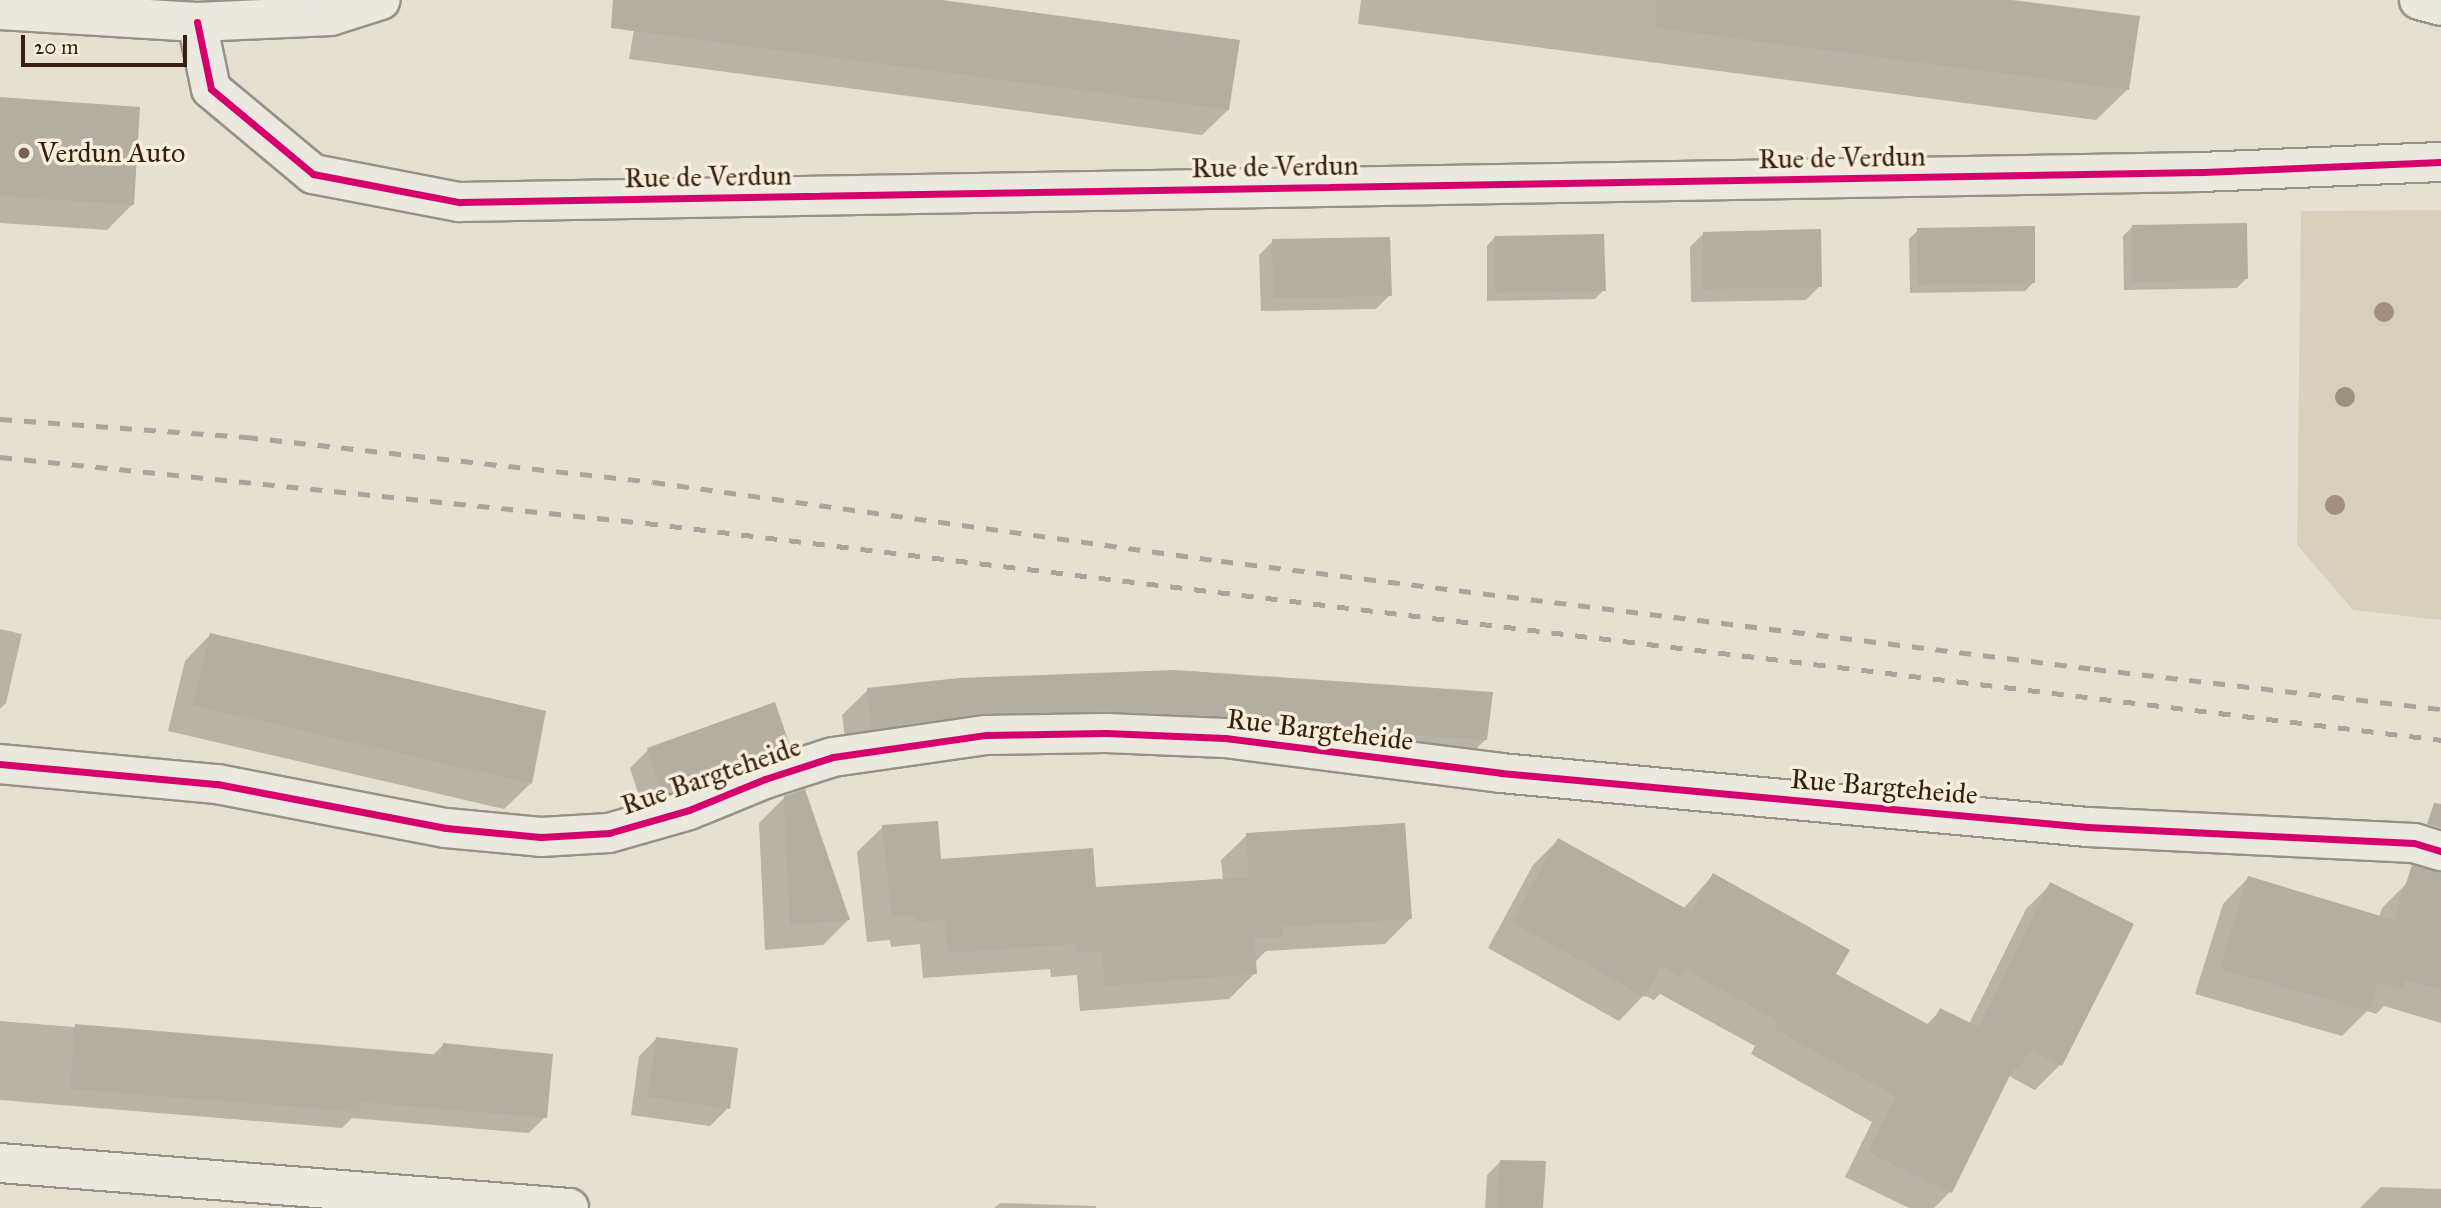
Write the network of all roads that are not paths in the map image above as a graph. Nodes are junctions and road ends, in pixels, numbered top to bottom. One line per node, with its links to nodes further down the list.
1 (381, 0): 5 (street)
2 (2419, 0): 3 (street)
3 (2441, 6)
4 (0, 10): 5 (street)
5 (197, 22): 6 (street, Rue de Verdun)
6 (2441, 162)
7 (0, 764): 8 (street, Rue Bargteheide)
8 (2441, 851)
9 (0, 1163): 10 (street)
10 (569, 1208)

